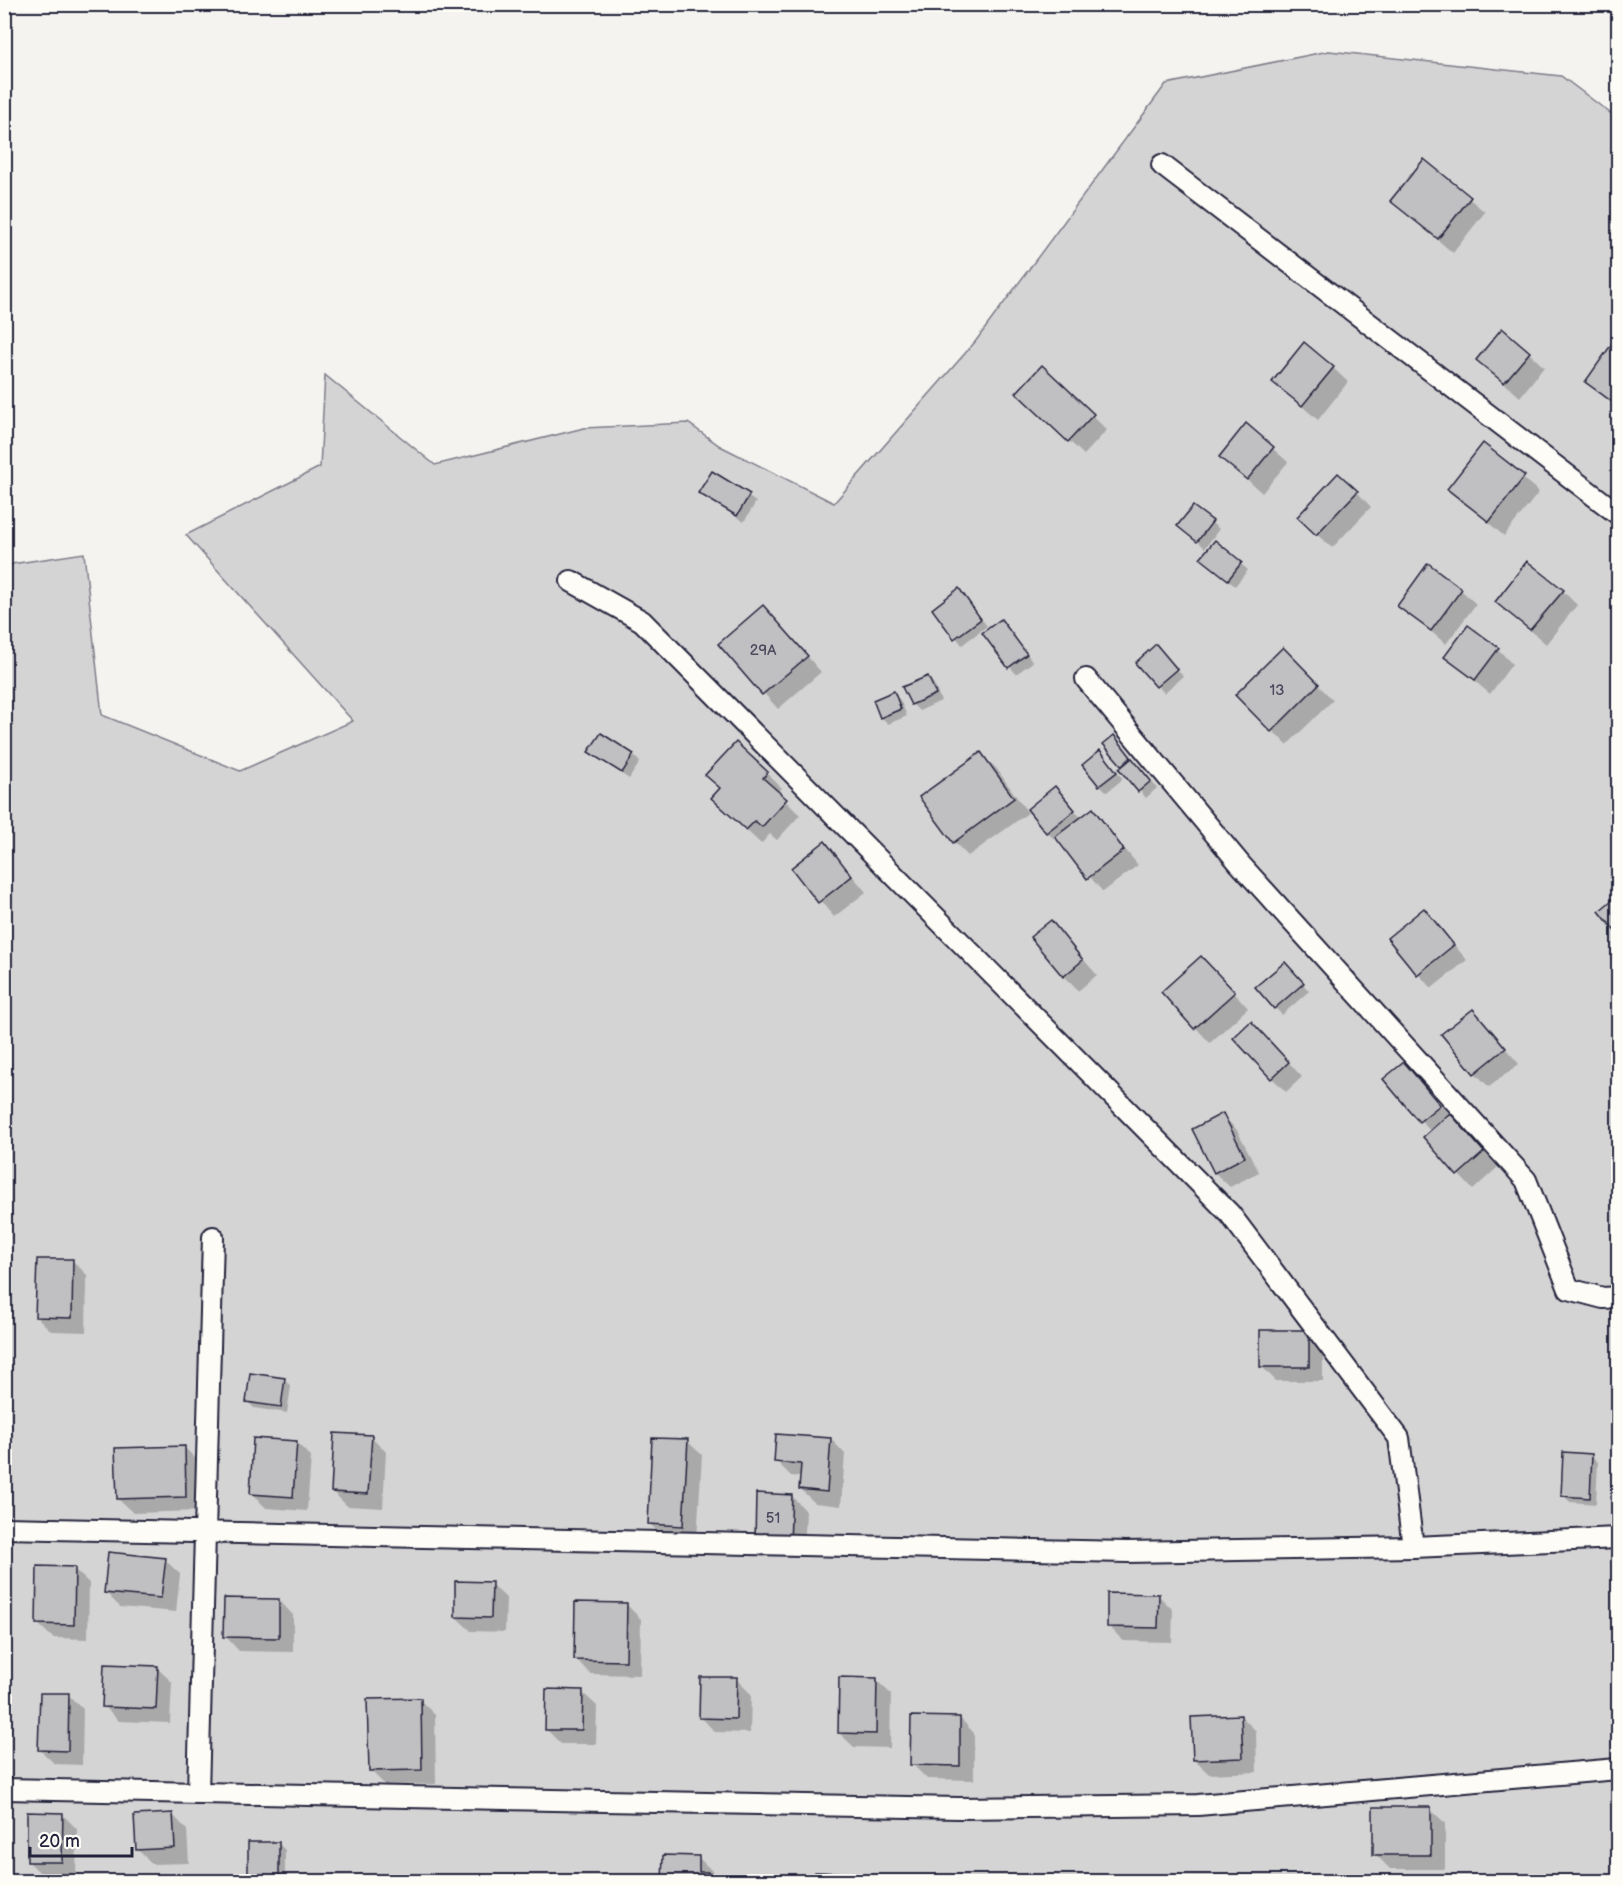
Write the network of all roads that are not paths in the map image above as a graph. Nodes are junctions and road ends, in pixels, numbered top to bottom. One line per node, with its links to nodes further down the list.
1 (1162, 165): 2 (lane)
2 (1618, 514)
3 (571, 582): 10 (lane)
4 (1086, 679): 6 (lane)
5 (213, 1237): 8 (lane)
6 (1618, 1297)
7 (4, 1527): 8 (lane)
8 (205, 1533): 10 (lane); 13 (lane)
9 (1618, 1538): 10 (lane)
10 (1413, 1547)
11 (1618, 1769): 13 (lane)
12 (4, 1789): 13 (lane)
13 (198, 1793)

